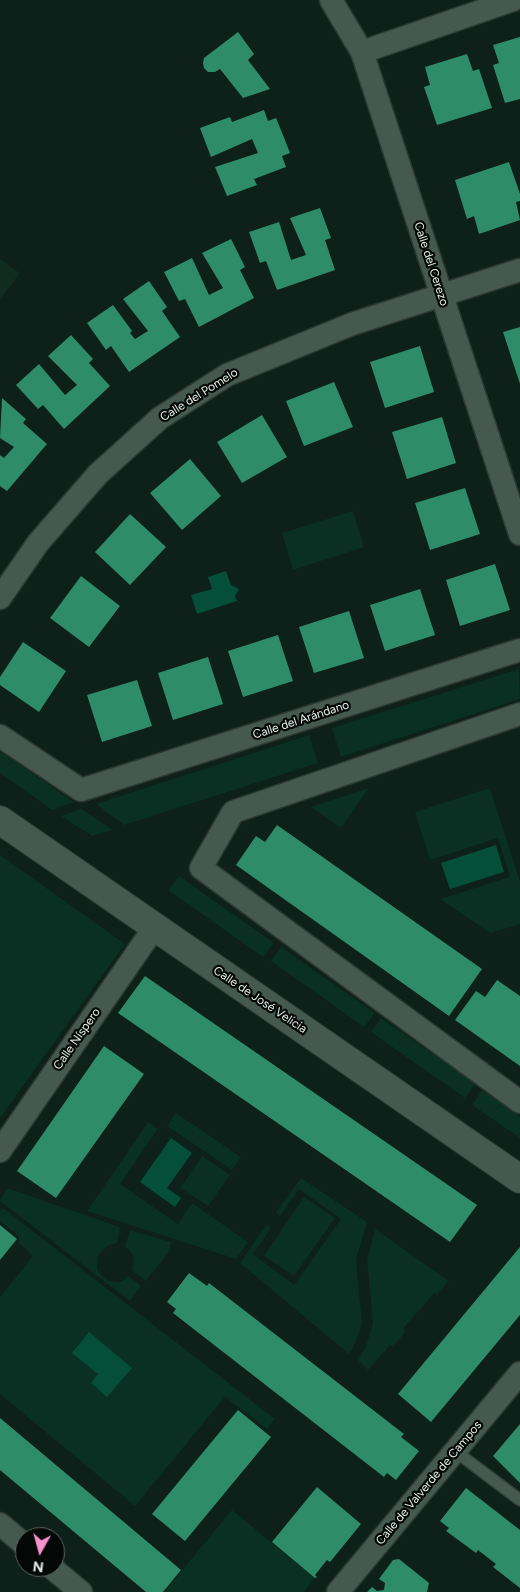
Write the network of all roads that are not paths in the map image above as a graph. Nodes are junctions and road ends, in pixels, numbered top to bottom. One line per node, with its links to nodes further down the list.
1 (331, 0): 3 (street, Calle del Cerezo)
2 (513, 0): 3 (street)
3 (362, 52): 5 (street, Calle del Cerezo)
4 (520, 270): 5 (street, Calle del Pomelo)
5 (442, 295): 6 (street, Calle del Cerezo); 7 (street, Calle del Pomelo)
6 (520, 534)
7 (0, 598)
8 (520, 650): 10 (street, Calle del Arándano)
9 (520, 714): 13 (street)
10 (0, 736)
11 (0, 820): 12 (street, Calle de José Velicia)
12 (154, 928): 14 (street, Calle Níspero); 15 (street, Calle de José Velicia)
13 (520, 1102)
14 (0, 1150)
15 (520, 1179)
16 (520, 1373): 17 (street, Calle de Valverde de Campos)
17 (456, 1451): 18 (lane); 23 (street, Calle de Valverde de Campos)
18 (520, 1500)
19 (0, 1524): 20 (street)
20 (15, 1537)
21 (63, 1577): 22 (street)
22 (81, 1592)
23 (338, 1592)

